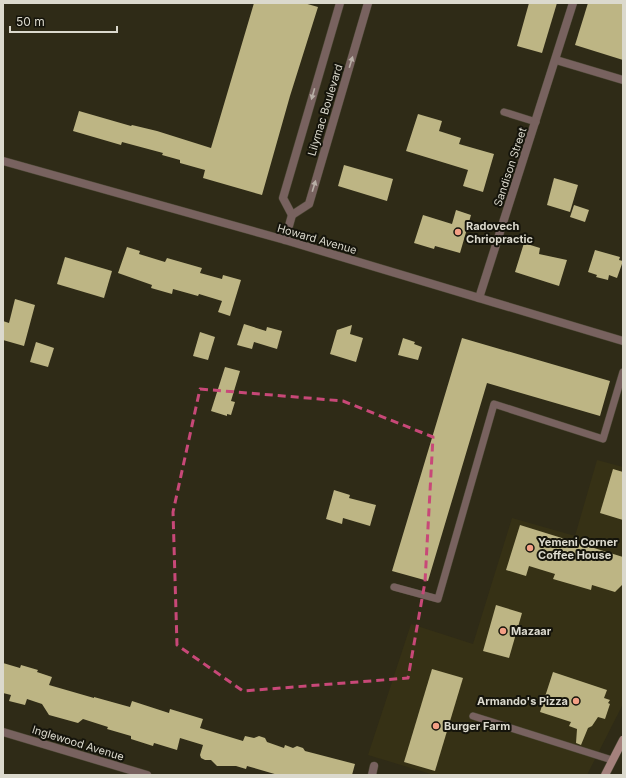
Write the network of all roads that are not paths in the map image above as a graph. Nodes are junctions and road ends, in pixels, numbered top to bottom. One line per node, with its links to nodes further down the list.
1 (340, 3): 9 (street, Lilymac Boulevard, one-way to 9)
2 (368, 3): 9 (street, Lilymac Boulevard, one-way to 2)
3 (573, 3): 4 (street, Sandison Street)
4 (556, 60): 5 (street); 7 (street, Sandison Street)
5 (623, 80)
6 (504, 112): 7 (lane)
7 (536, 122): 11 (street, Sandison Street)
8 (3, 161): 10 (street, Howard Avenue)
9 (292, 215): 10 (street)
10 (285, 240): 11 (street, Howard Avenue)
11 (480, 298): 12 (street, Howard Avenue)
12 (623, 341)
13 (623, 372): 14 (lane)
14 (394, 587)
15 (473, 716): 18 (lane)
16 (3, 732): 20 (street, Inglewood Avenue)
17 (623, 740): 18 (main road)
18 (612, 760): 22 (main road)
19 (374, 766): 21 (street)
20 (147, 775)
21 (372, 775)
22 (605, 775)

